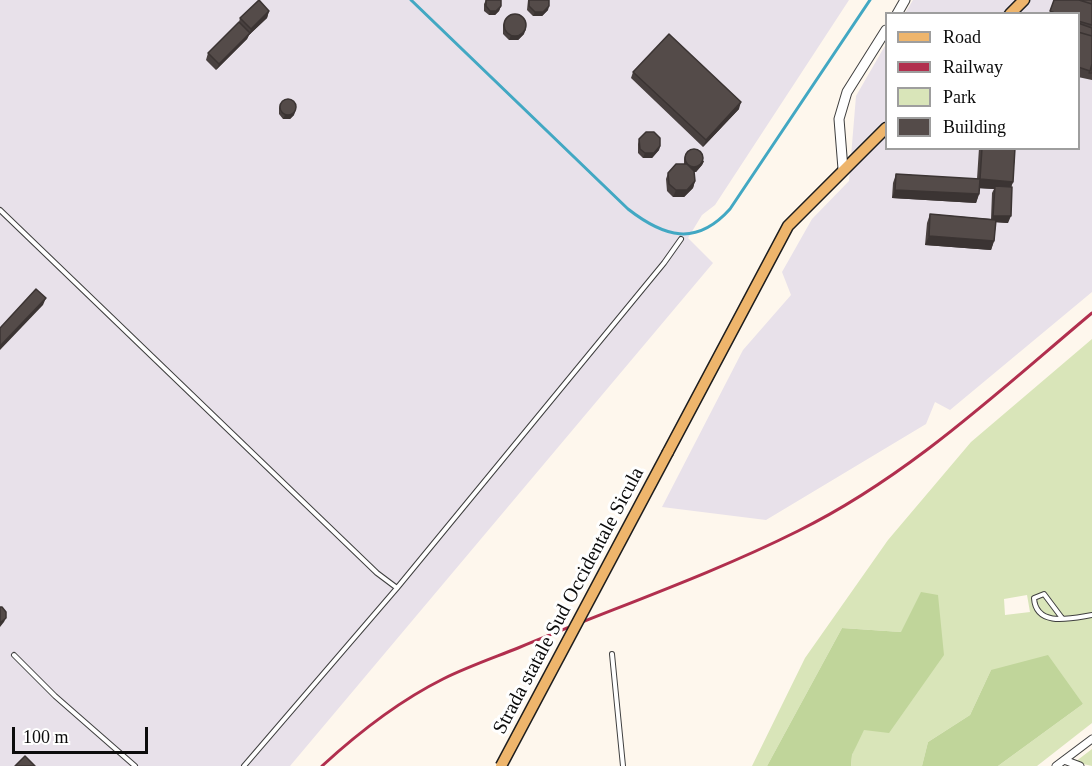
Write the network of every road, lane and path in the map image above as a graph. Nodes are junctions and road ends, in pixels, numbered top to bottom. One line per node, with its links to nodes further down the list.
1 (1024, 0): 2 (main road)
2 (1012, 12)
3 (885, 32): 5 (street)
4 (885, 129): 5 (main road, Strada statale Sud Occidentale Sicula)
5 (843, 170): 17 (main road, Strada statale Sud Occidentale Sicula, bridge)
6 (0, 210): 8 (lane)
7 (681, 239): 8 (lane)
8 (398, 588): 16 (lane)
9 (1092, 615): 10 (lane)
10 (1062, 618): 10 (lane)
11 (612, 654): 18 (lane)
12 (14, 655): 15 (lane)
13 (1092, 739): 14 (street)
14 (1064, 763): 19 (street); 20 (street)
15 (135, 766)
16 (244, 766)
17 (501, 766)
18 (623, 766)
19 (1056, 766)
20 (1080, 766)

